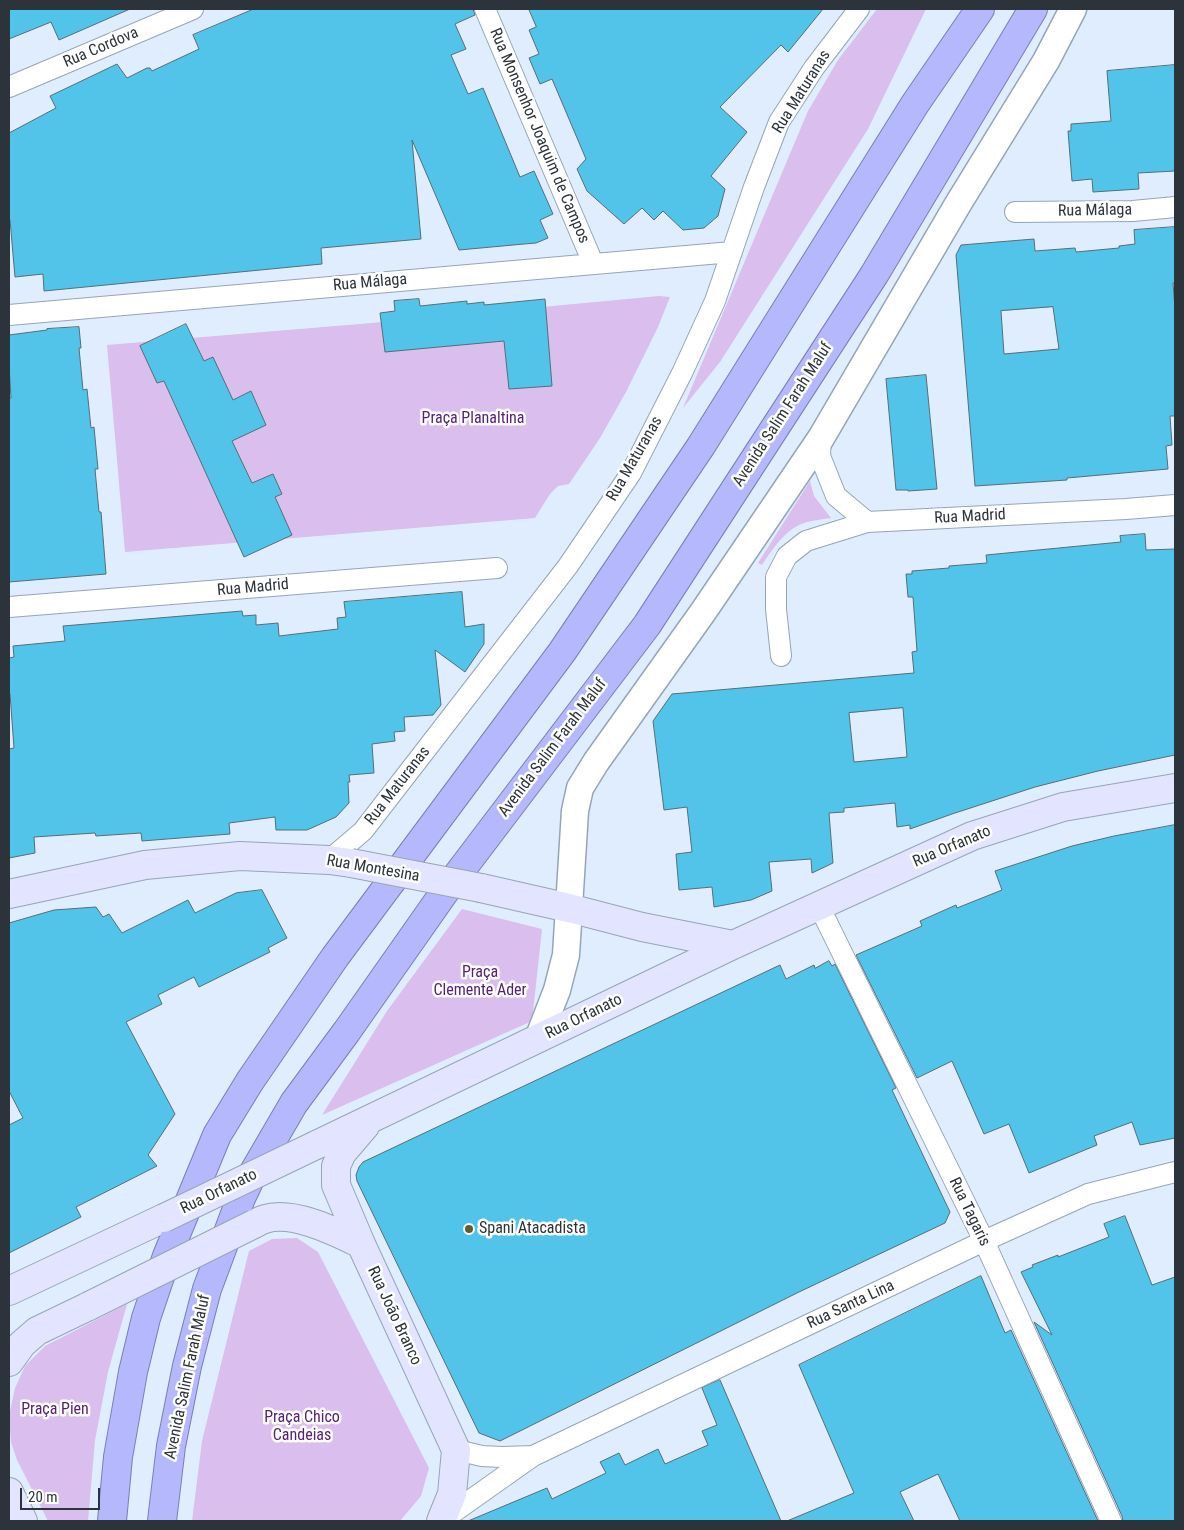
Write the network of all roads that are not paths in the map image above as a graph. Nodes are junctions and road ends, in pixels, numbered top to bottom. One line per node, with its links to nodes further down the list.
1 (193, 9): 9 (street, Rua Cordova)
2 (485, 9): 13 (street, Rua Monsenhor Joaquim de Campos)
3 (859, 9): 12 (street, Rua Maturanas)
4 (959, 9): 8 (highway)
5 (980, 9): 8 (highway)
6 (1033, 9): 39 (highway, Avenida Salim Farah Maluf)
7 (1074, 9): 15 (street)
8 (950, 53): 38 (highway)
9 (9, 87)
10 (1175, 207): 11 (street, Rua Málaga)
11 (1015, 212)
12 (732, 252): 13 (street, Rua Málaga); 22 (street, Rua Maturanas)
13 (593, 263): 14 (street, Rua Málaga)
14 (9, 315)
15 (821, 438): 17 (street); 25 (street)
16 (1175, 505): 17 (street, Rua Madrid)
17 (867, 522): 20 (street)
18 (497, 568): 19 (street, Rua Madrid)
19 (9, 607)
20 (781, 656)
21 (1175, 788): 24 (main road, Rua Orfanato)
22 (340, 861): 23 (main road, Rua Montesina); 25 (main road, Rua Montesina, bridge)
23 (9, 894)
24 (819, 906): 26 (main road, Rua Orfanato); 30 (street, Rua Tagaris)
25 (569, 908): 26 (main road, Rua Montesina); 27 (street)
26 (734, 946): 27 (main road, Rua Orfanato)
27 (538, 1039): 28 (main road, Rua Orfanato)
28 (370, 1119): 31 (main road, Rua João Branco); 32 (main road, Rua Orfanato, bridge)
29 (1175, 1172): 30 (street, Rua Santa Lina)
30 (984, 1241): 35 (street, Rua Santa Lina); 41 (street, Rua Tagaris)
31 (361, 1244): 33 (main road, bridge); 34 (main road, Rua João Branco)
32 (9, 1291)
33 (9, 1362)
34 (456, 1450): 35 (street, Rua Santa Lina); 40 (main road, Rua João Branco)
35 (533, 1456): 40 (street, Rua Santa Lina)
36 (9, 1492): 37 (main road)
37 (23, 1521)
38 (112, 1521)
39 (162, 1521)
40 (441, 1521)
41 (1111, 1521)

